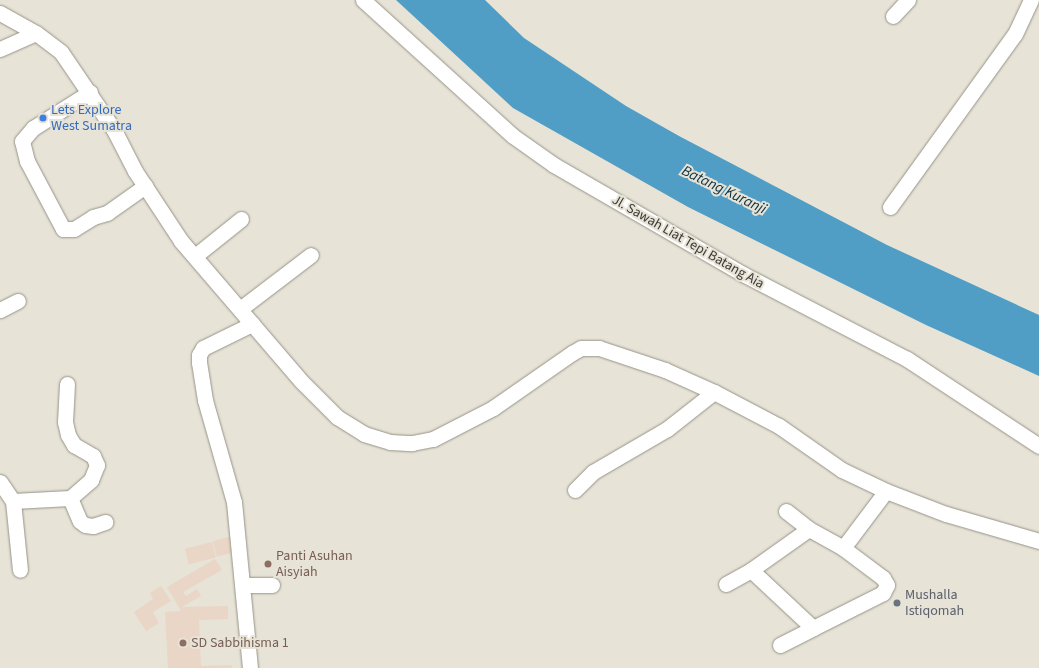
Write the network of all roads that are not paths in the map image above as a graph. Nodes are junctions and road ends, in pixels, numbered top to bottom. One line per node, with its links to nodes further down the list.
1 (363, 0): 20 (street, Jl. Sawah Liat Tepi Batang Aia)
2 (908, 0): 5 (street)
3 (1031, 0): 10 (street)
4 (0, 13): 6 (street)
5 (893, 16)
6 (36, 34): 7 (street); 8 (street)
7 (0, 49)
8 (90, 92): 9 (street); 9 (street)
9 (145, 186): 13 (street)
10 (890, 207)
11 (241, 219): 13 (street)
12 (311, 254): 15 (street)
13 (194, 256): 15 (street)
14 (18, 301): 16 (street)
15 (240, 309): 17 (street)
16 (0, 310)
17 (252, 324): 19 (street); 34 (street)
18 (67, 384): 24 (street)
19 (714, 392): 22 (street); 23 (street)
20 (1039, 446)
21 (0, 482): 25 (street)
22 (576, 490)
23 (886, 491): 29 (street); 30 (street)
24 (70, 498): 25 (street); 27 (street)
25 (13, 501): 31 (street)
26 (786, 511): 28 (street)
27 (105, 522)
28 (810, 529): 30 (street); 32 (street)
29 (1039, 541)
30 (843, 548): 36 (street)
31 (20, 570)
32 (751, 570): 33 (street); 36 (street)
33 (726, 584)
34 (243, 585): 35 (street); 38 (street)
35 (272, 585)
36 (813, 628): 37 (street)
37 (780, 645)
38 (250, 668)

